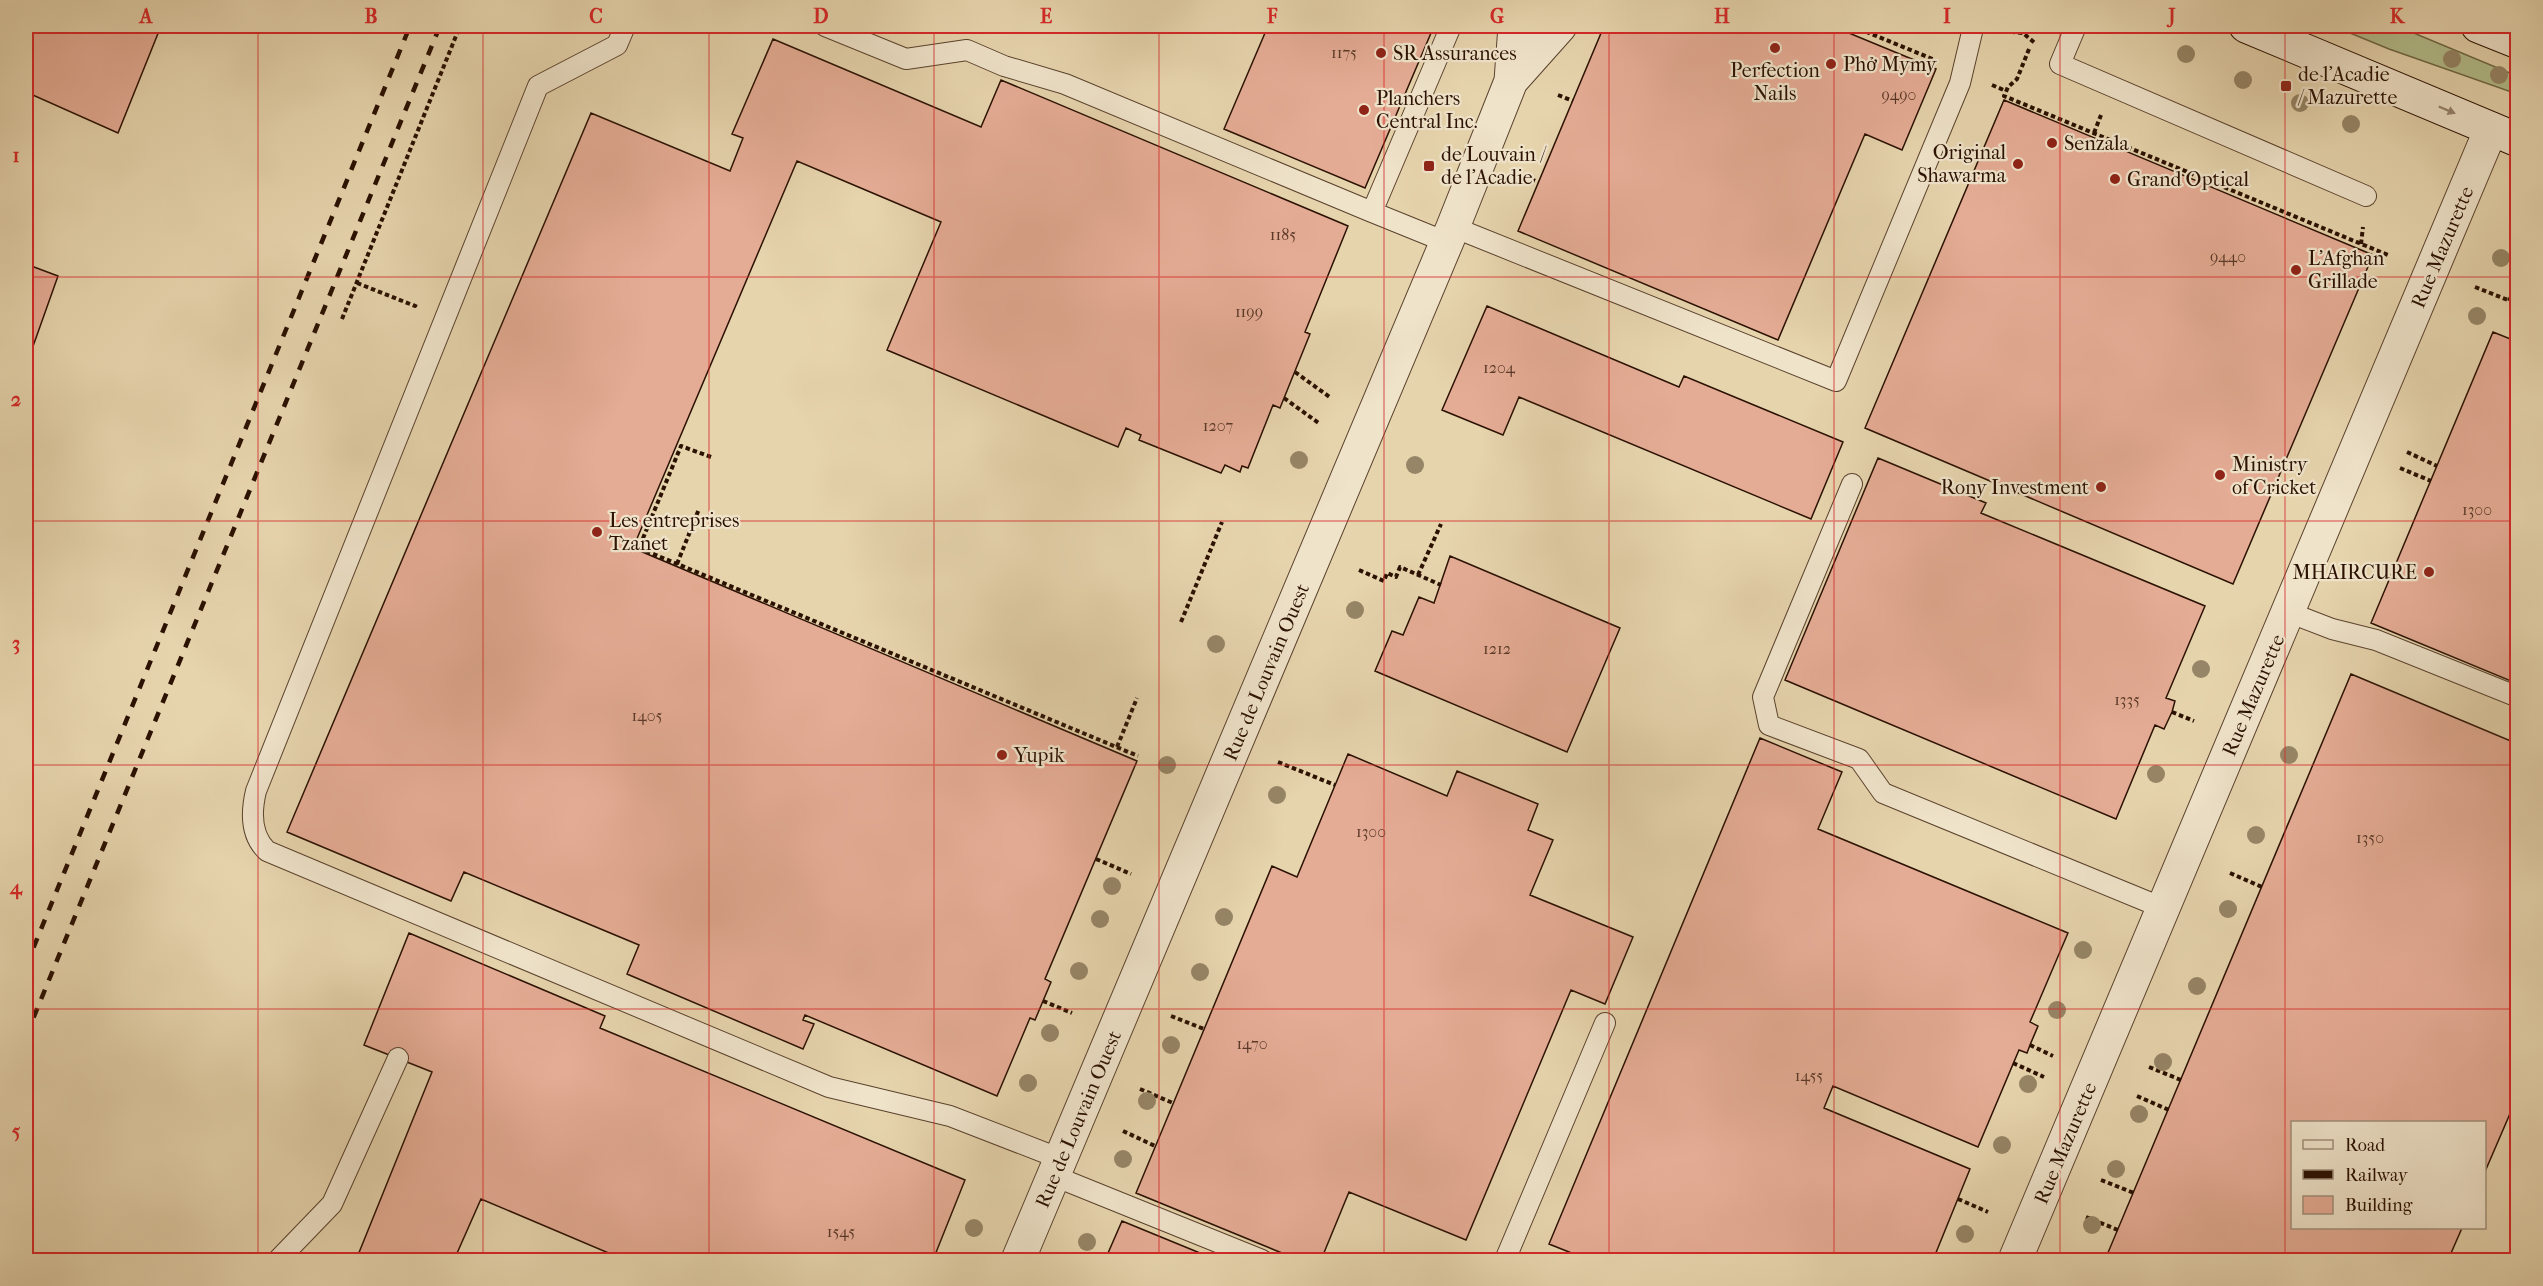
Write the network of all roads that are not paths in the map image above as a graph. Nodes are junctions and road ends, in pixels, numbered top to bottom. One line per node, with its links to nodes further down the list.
1 (625, 26): 22 (lane)
2 (825, 26): 14 (lane)
3 (1451, 26): 14 (lane)
4 (1515, 26): 11 (street, Rue de Louvain Ouest)
5 (1560, 26): 11 (street, Rue de Louvain Ouest)
6 (1971, 26): 15 (lane)
7 (2076, 26): 13 (lane)
8 (2246, 26): 12 (street, one-way to 12)
9 (2478, 26): 10 (street)
10 (2517, 42)
11 (1511, 81): 15 (street, Rue de Louvain Ouest)
12 (2504, 135): 17 (street, Rue Mazurette)
13 (2366, 196)
14 (1372, 212): 15 (lane)
15 (1449, 235): 22 (street, Rue de Louvain Ouest)
16 (1852, 484): 19 (lane)
17 (2288, 612): 18 (lane); 19 (street, Rue Mazurette)
18 (2517, 697)
19 (2163, 908): 27 (street, Rue Mazurette)
20 (1605, 1023): 26 (lane)
21 (398, 1058): 23 (lane)
22 (1057, 1167): 24 (street, Rue de Louvain Ouest); 25 (lane)
23 (278, 1260)
24 (1018, 1260)
25 (1262, 1260)
26 (1505, 1260)
27 (2015, 1260)

